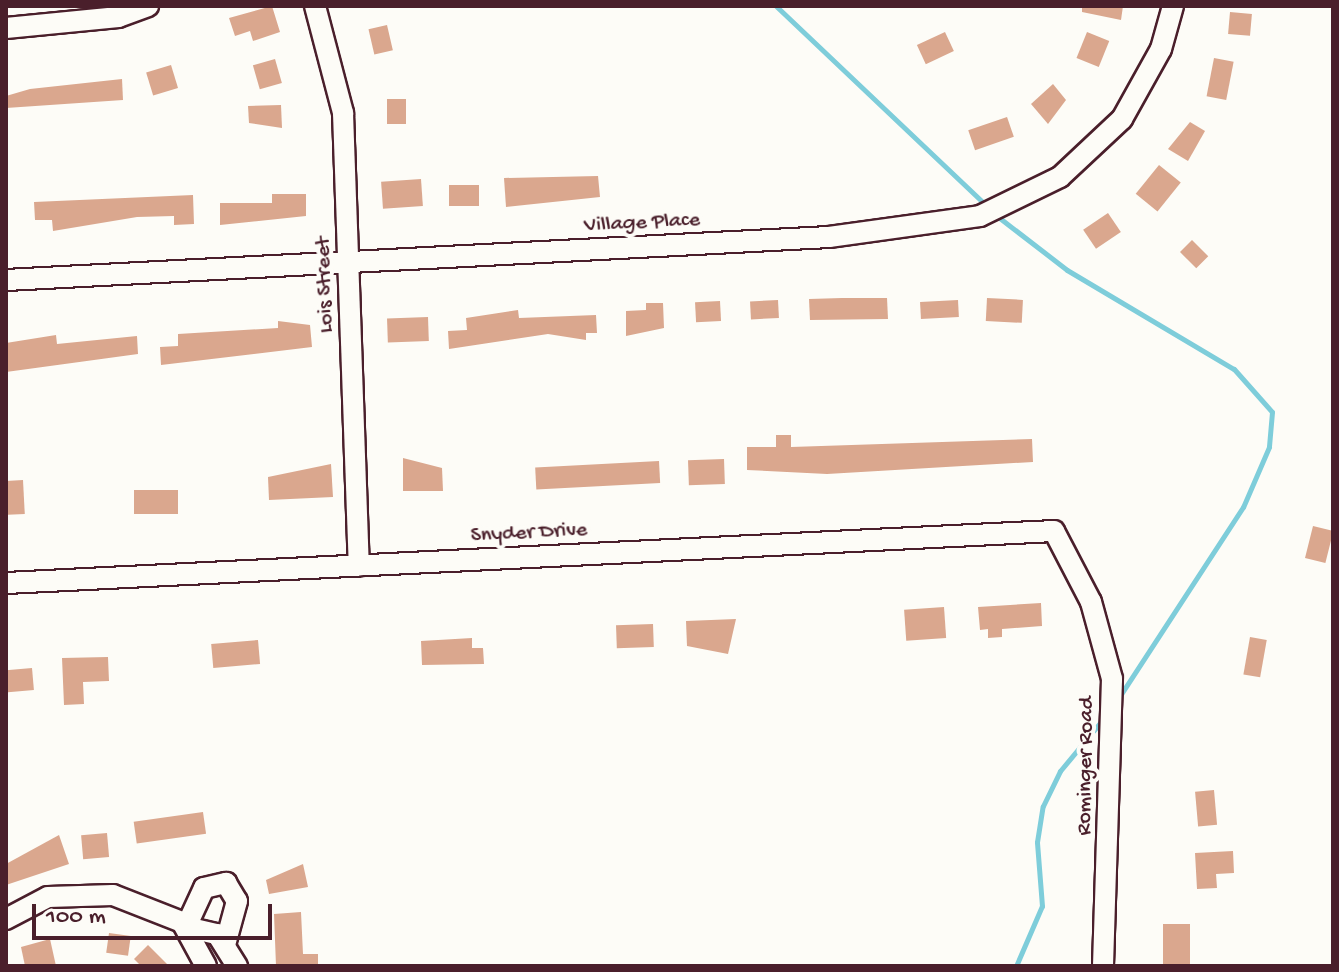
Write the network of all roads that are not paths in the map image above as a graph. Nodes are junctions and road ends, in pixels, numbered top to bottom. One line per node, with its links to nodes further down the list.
1 (148, 6): 4 (street)
2 (315, 6): 5 (street, Lois Street)
3 (1173, 6): 5 (street, Village Place)
4 (6, 28)
5 (350, 265): 6 (street, Village Place); 8 (street, Lois Street)
6 (6, 280)
7 (1054, 531): 8 (street, Snyder Drive); 15 (street, Rominger Road)
8 (359, 566): 9 (street, Snyder Drive)
9 (6, 583)
10 (6, 919): 11 (street)
11 (186, 927): 12 (street); 12 (street); 13 (street)
12 (225, 945): 14 (street)
13 (206, 966)
14 (237, 966)
15 (1103, 966)

